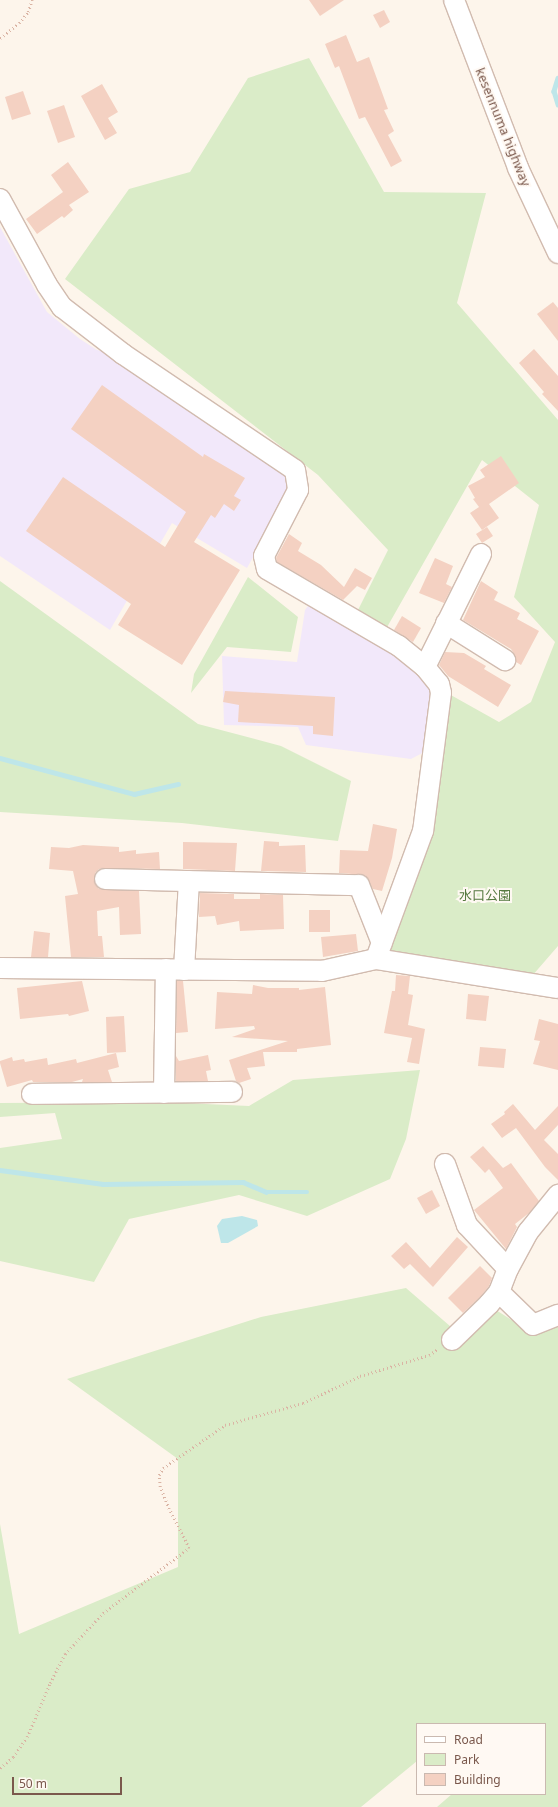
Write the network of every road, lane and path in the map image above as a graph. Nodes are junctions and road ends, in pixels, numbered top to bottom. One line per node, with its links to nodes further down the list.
1 (32, 0): 3 (path)
2 (454, 0): 5 (street, kesennuma highway)
3 (0, 38)
4 (0, 199): 9 (street)
5 (558, 253)
6 (481, 554): 7 (street)
7 (446, 623): 8 (street); 9 (street)
8 (505, 660)
9 (425, 667): 12 (street)
10 (105, 879): 11 (street)
11 (189, 881): 12 (street); 14 (street)
12 (379, 951): 14 (street); 15 (street)
13 (0, 968): 14 (street)
14 (175, 970): 17 (street)
15 (558, 988)
16 (232, 1092): 17 (street)
17 (164, 1093): 18 (street)
18 (32, 1094)
19 (445, 1164): 21 (street)
20 (558, 1195): 21 (street)
21 (508, 1269): 22 (street)
22 (499, 1292): 23 (street); 24 (street)
23 (558, 1314)
24 (452, 1340): 25 (path)
25 (0, 1768)

